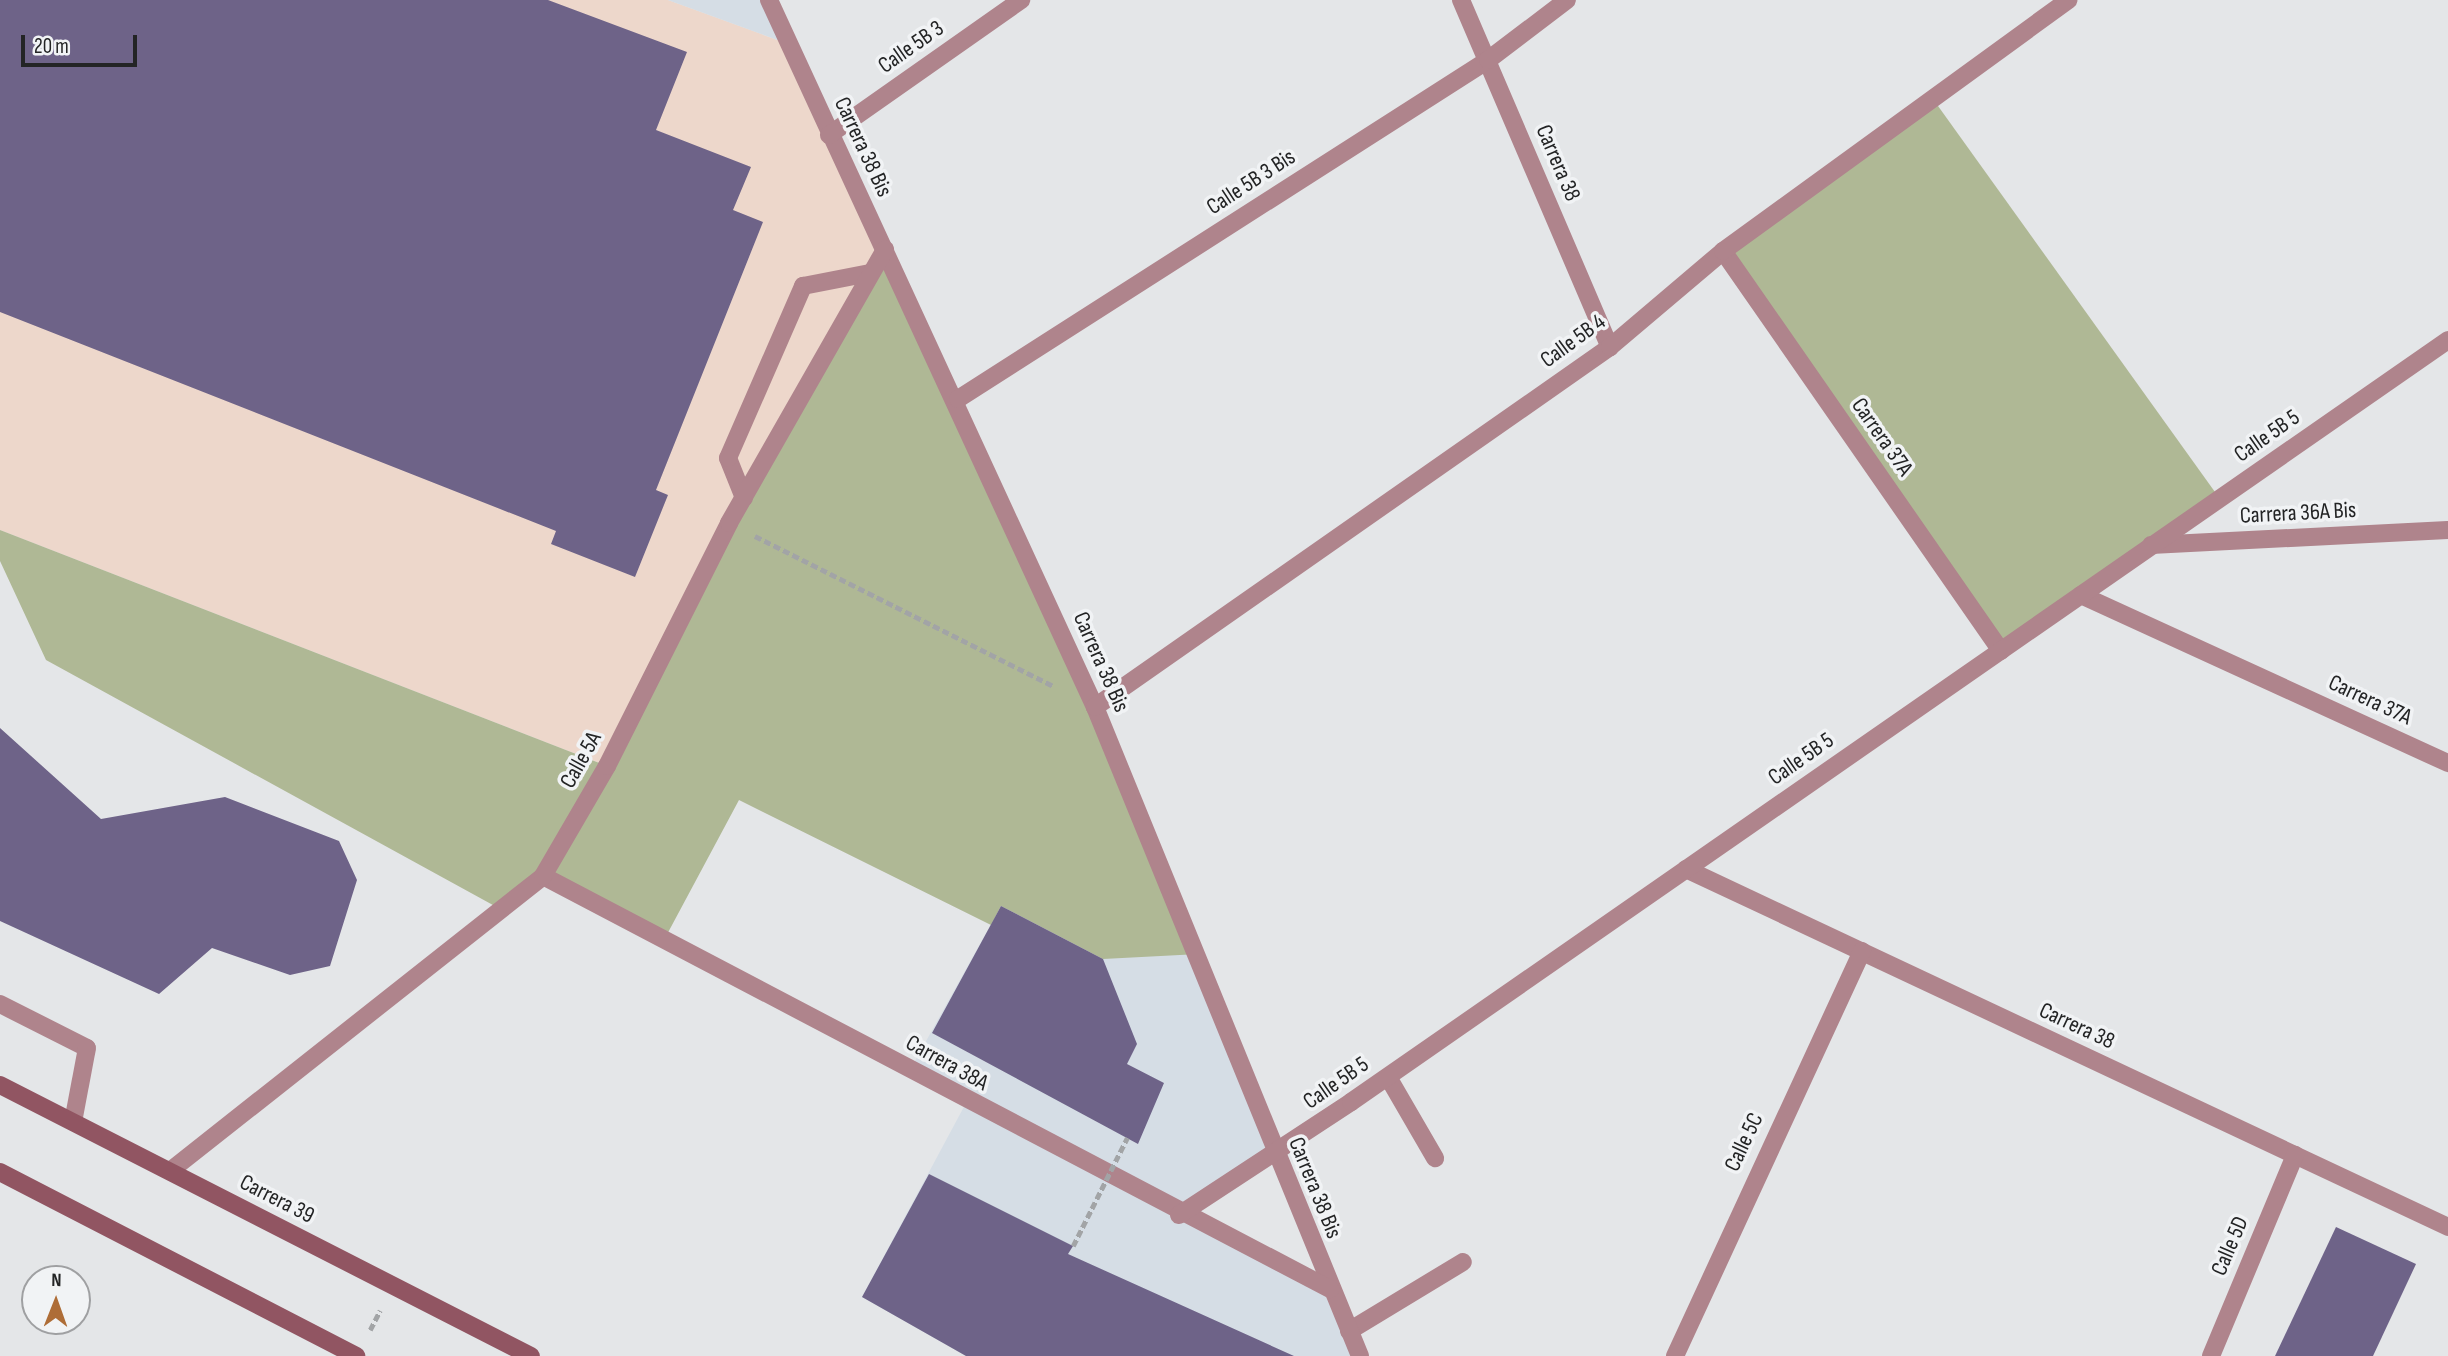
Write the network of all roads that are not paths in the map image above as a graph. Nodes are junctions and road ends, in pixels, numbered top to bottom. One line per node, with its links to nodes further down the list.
1 (769, 0): 7 (street, Carrera 38 Bis)
2 (1021, 0): 7 (street, Calle 5B 3)
3 (1461, 0): 6 (street, Carrera 38)
4 (1567, 0): 6 (street, Calle 5B 3 Bis)
5 (2069, 0): 9 (street, Calle 5B 4)
6 (1488, 60): 12 (street, Carrera 38); 13 (street, Calle 5B 3 Bis)
7 (829, 135): 8 (street, Carrera 38 Bis)
8 (885, 248): 10 (street, Calle 5A); 13 (street, Carrera 38 Bis)
9 (1723, 251): 12 (street, Calle 5B 4); 18 (street, Carrera 37A)
10 (870, 273): 14 (street, Calle 5A); 14 (street)
11 (2448, 340): 16 (street, Calle 5B 5)
12 (1610, 346): 19 (street, Calle 5B 4)
13 (958, 399): 19 (street, Carrera 38 Bis)
14 (744, 498): 22 (street, Calle 5A)
15 (2448, 530): 16 (street, Carrera 36A Bis)
16 (2150, 545): 17 (street, Calle 5B 5)
17 (2081, 595): 18 (street, Calle 5B 5); 20 (street, Carrera 37A)
18 (2001, 651): 21 (street, Calle 5B 5)
19 (1095, 707): 28 (street, Carrera 38 Bis)
20 (2448, 763)
21 (1686, 869): 23 (street, Carrera 38); 25 (street, Calle 5B 5)
22 (543, 876): 31 (street, Calle 5A); 33 (street, Carrera 38A)
23 (1862, 951): 29 (street, Carrera 38); 41 (street, Calle 5C)
24 (0, 1004): 27 (street)
25 (1388, 1077): 28 (street, Calle 5B 5); 30 (street)
26 (0, 1085): 27 (main road, Carrera 39)
27 (73, 1122): 31 (main road, Carrera 39)
28 (1275, 1155): 33 (street, Calle 5B 5); 36 (street, Carrera 38 Bis)
29 (2295, 1156): 34 (street, Carrera 38); 42 (street, Calle 5D)
30 (1435, 1158)
31 (170, 1171): 39 (main road, Carrera 39)
32 (0, 1172): 38 (main road)
33 (1179, 1215): 36 (street, Carrera 38A)
34 (2448, 1227)
35 (1463, 1262): 37 (street)
36 (1330, 1289): 37 (street, Carrera 38 Bis)
37 (1349, 1331): 40 (street, Carrera 38 Bis)
38 (356, 1356)
39 (531, 1356)
40 (1360, 1356)
41 (1675, 1356)
42 (2211, 1356)

